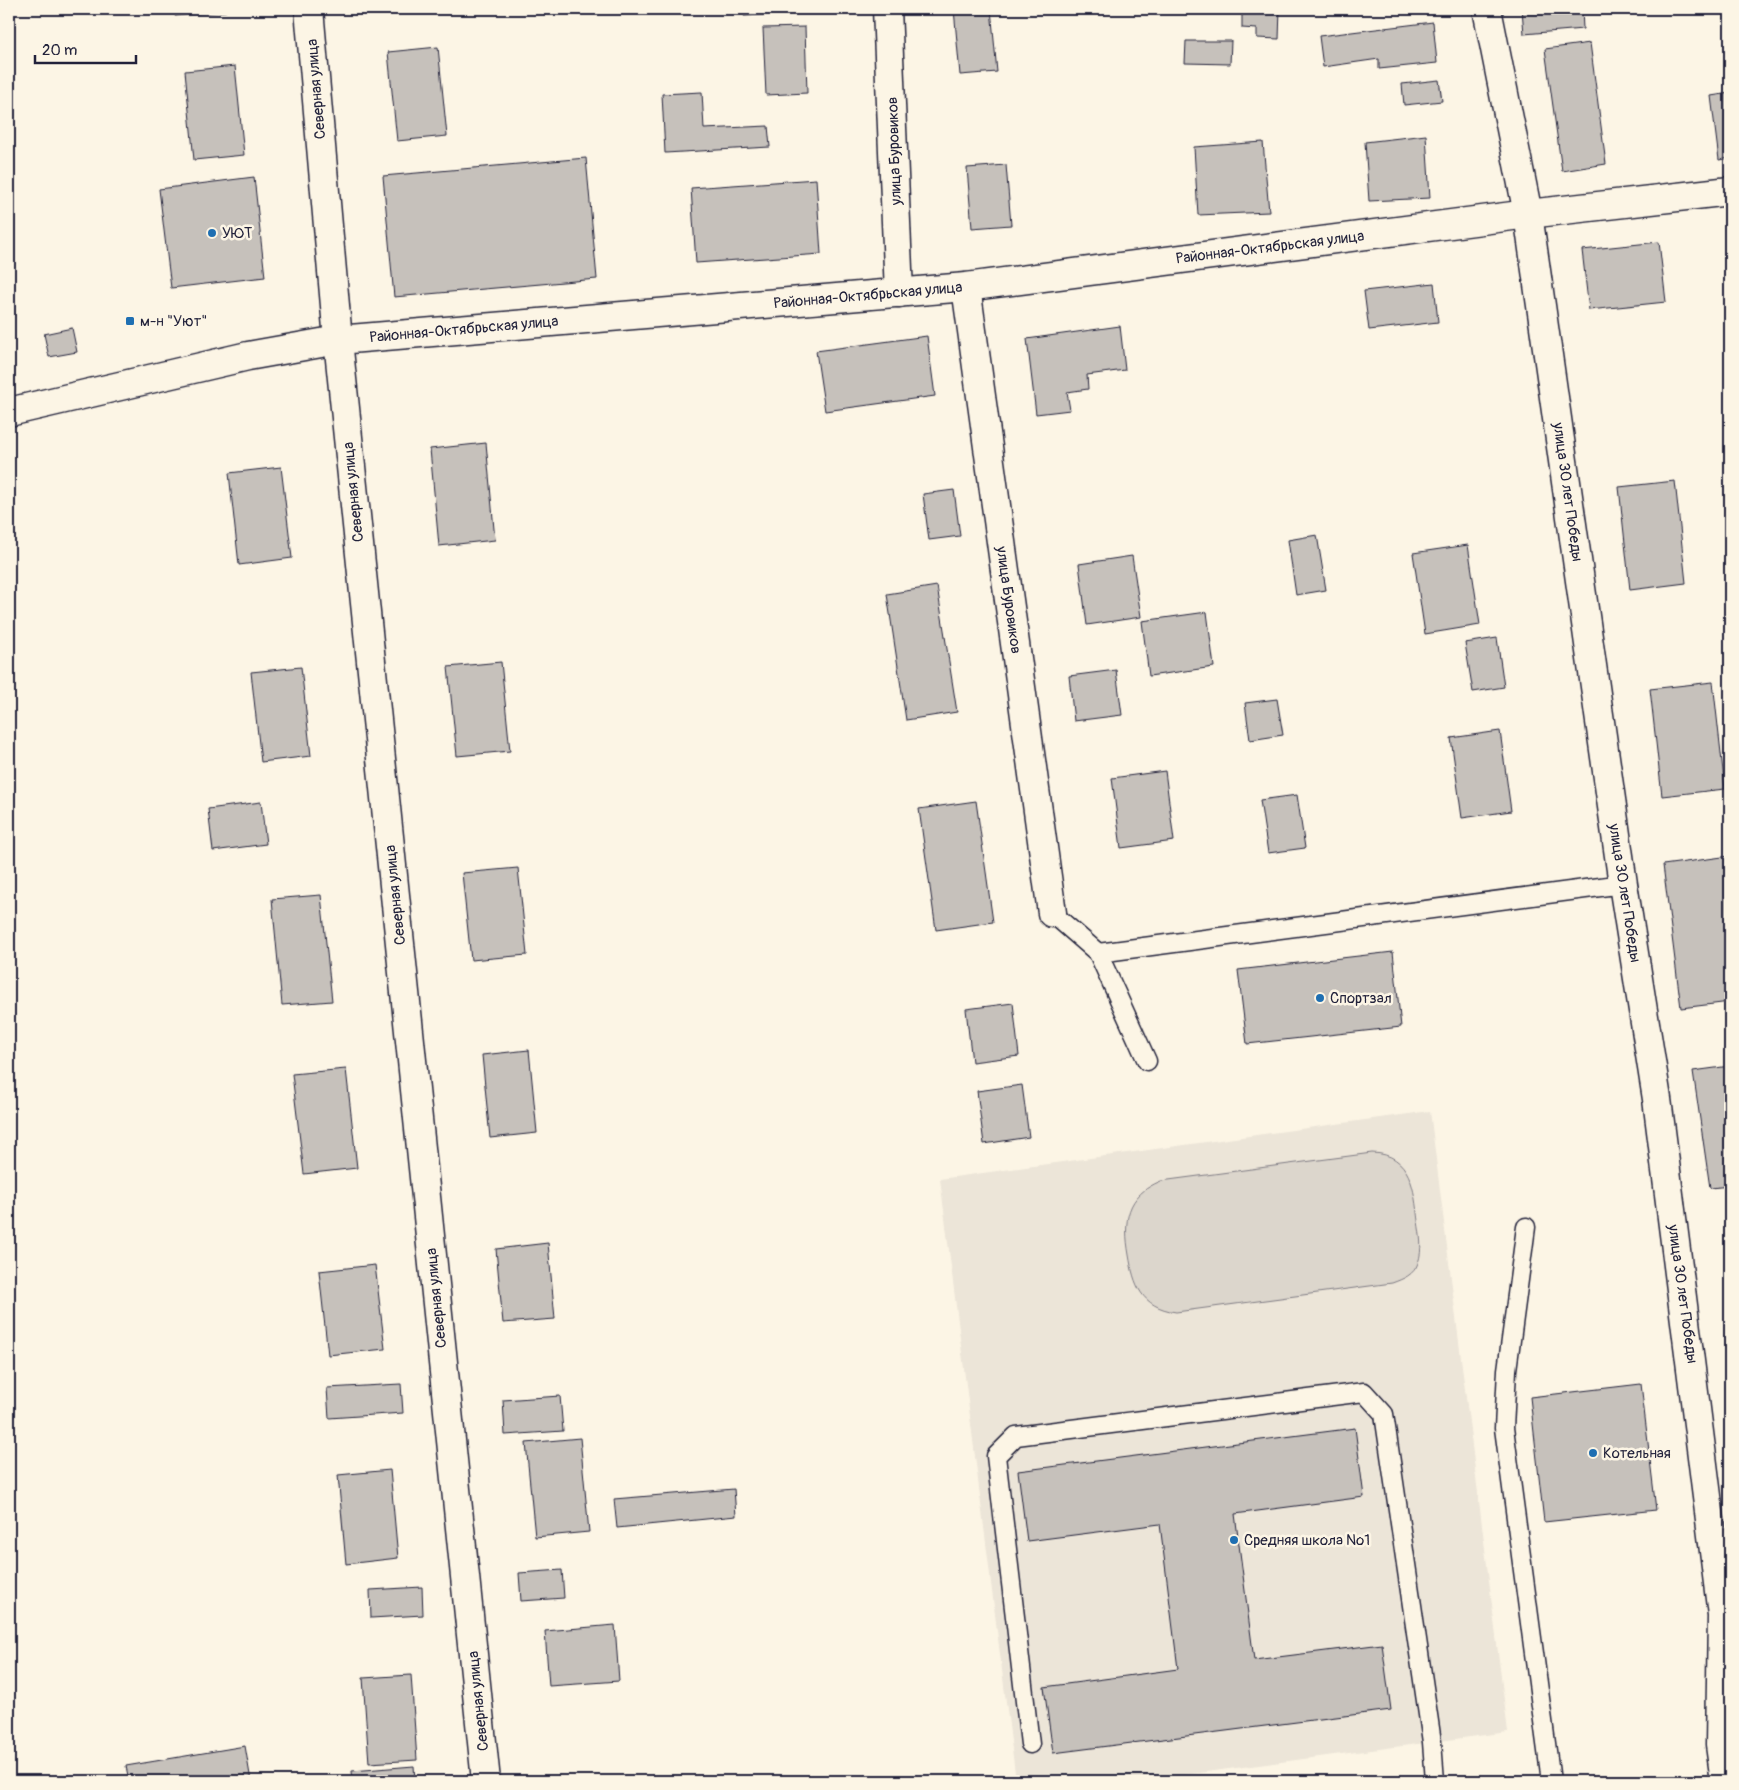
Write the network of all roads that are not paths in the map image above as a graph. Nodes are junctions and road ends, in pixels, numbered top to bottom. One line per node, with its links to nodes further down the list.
1 (309, 9): 8 (street, Северная улица)
2 (888, 9): 7 (street, улица Буровиков)
3 (1487, 9): 5 (street, улица 30 лет Победы)
4 (1730, 191): 5 (street, Районная-Октябрьская улица)
5 (1528, 214): 6 (street, Районная-Октябрьская улица); 10 (street, улица 30 лет Победы)
6 (966, 287): 7 (street, Районная-Октябрьская улица); 11 (street, улица Буровиков)
7 (899, 293): 8 (street, Районная-Октябрьская улица)
8 (338, 340): 9 (street, Районная-Октябрьская улица); 16 (street, Северная улица)
9 (9, 412)
10 (1623, 884): 12 (lane); 19 (street, улица 30 лет Победы)
11 (1052, 913): 12 (lane)
12 (1098, 953): 13 (lane)
13 (1147, 1061)
14 (1526, 1227): 18 (lane)
15 (1030, 1744): 17 (lane)
16 (486, 1781)
17 (1435, 1781)
18 (1551, 1781)
19 (1725, 1781)

